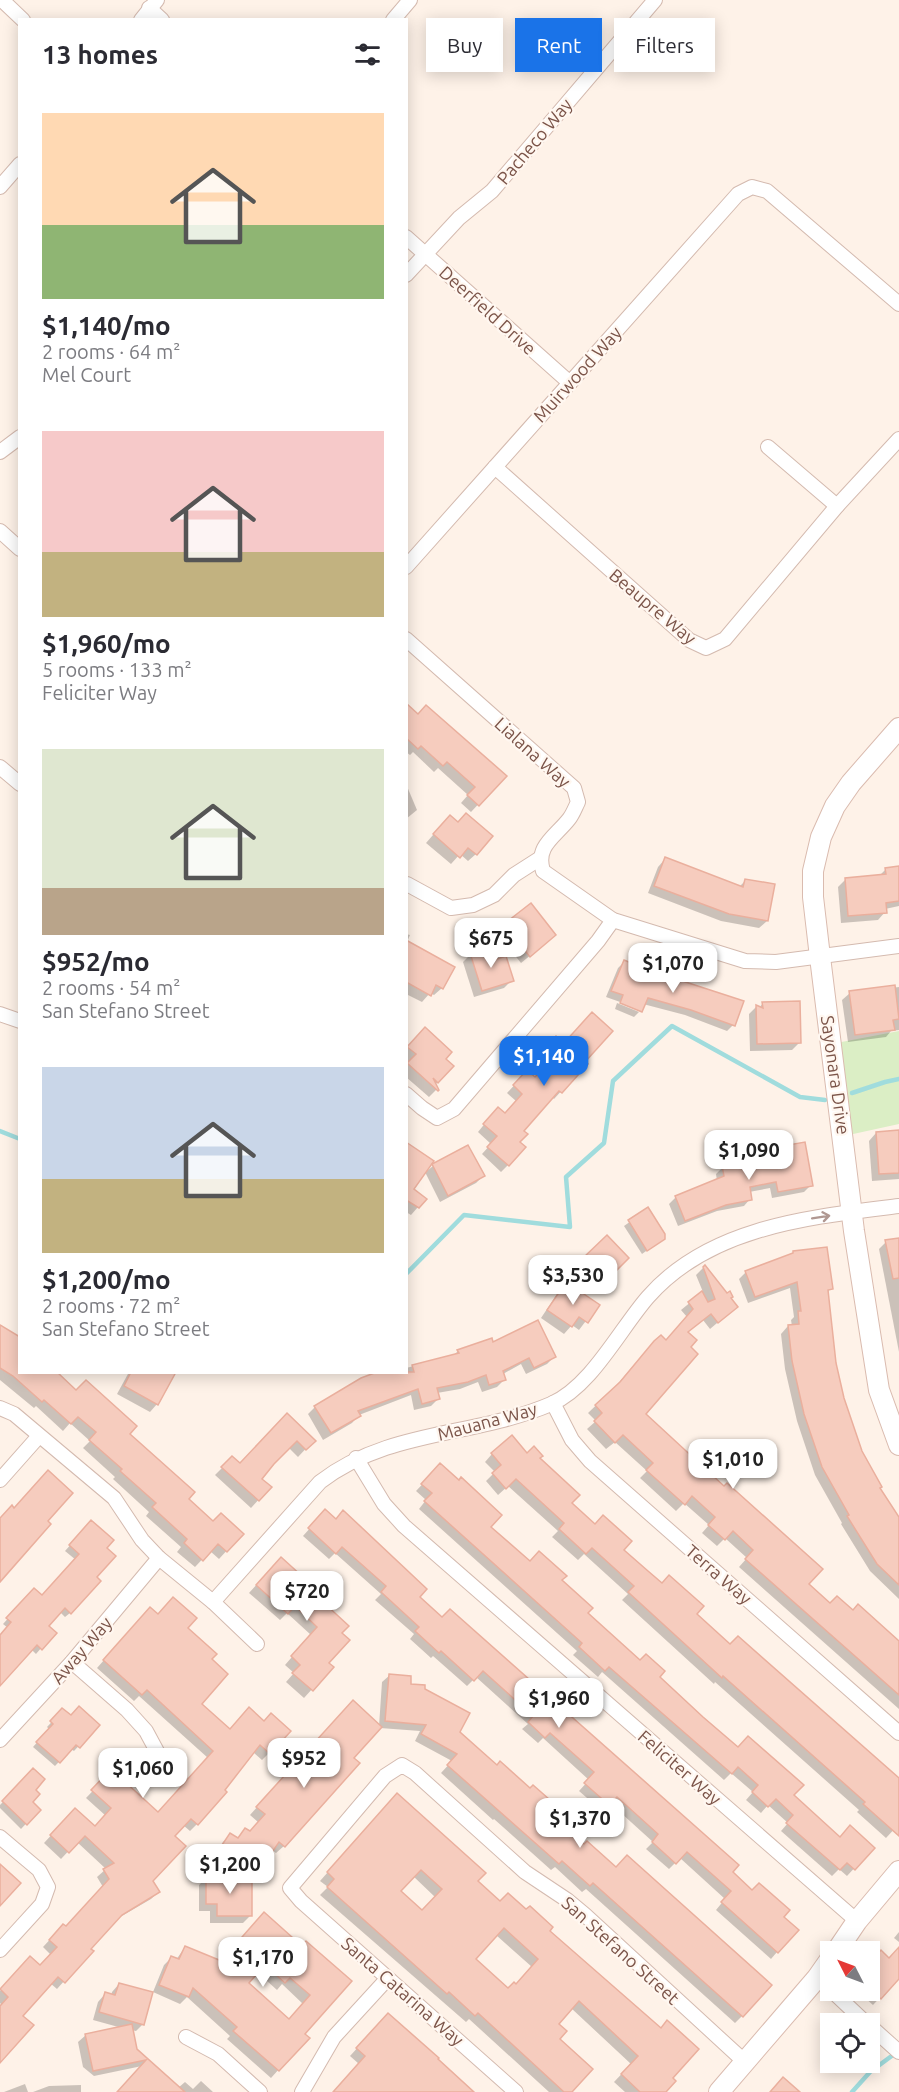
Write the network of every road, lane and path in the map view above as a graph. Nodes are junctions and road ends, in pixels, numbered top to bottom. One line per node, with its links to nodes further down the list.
1 (2, 0): 4 (street)
2 (410, 0): 5 (street)
3 (655, 0): 9 (street, Pacheco Way)
4 (21, 18)
5 (395, 18)
6 (18, 166): 7 (street)
7 (0, 187)
8 (408, 239): 9 (street, Deerfield Drive)
9 (425, 254): 10 (street, Pacheco Way); 12 (street, Deerfield Drive)
10 (408, 273)
11 (899, 304): 12 (street, Muirwood Way)
12 (570, 383): 17 (street, Muirwood Way)
13 (18, 438): 16 (street)
14 (899, 439): 18 (street, Beaupre Way)
15 (768, 447): 18 (street)
16 (0, 452)
17 (495, 467): 18 (street, Beaupre Way); 21 (street, Muirwood Way)
18 (837, 506)
19 (0, 531): 20 (street)
20 (18, 547)
21 (408, 565)
22 (408, 641): 26 (street, Lialana Way)
23 (899, 728): 30 (street, Sayonara Drive)
24 (0, 767): 25 (street)
25 (18, 782)
26 (539, 859): 27 (street); 28 (street)
27 (408, 885)
28 (613, 920): 30 (street); 33 (street)
29 (899, 946): 30 (street)
30 (820, 957): 35 (street, Sayonara Drive)
31 (0, 1014): 32 (street)
32 (18, 1020)
33 (408, 1097)
34 (899, 1206): 35 (street, Mauana Way)
35 (852, 1212): 36 (street, Mauana Way, one-way to 35); 39 (street, Sayonara Drive)
36 (553, 1403): 40 (street, Mauana Way); 46 (street, Terra Way)
37 (0, 1408): 38 (street)
38 (39, 1436): 41 (street); 42 (street)
39 (899, 1445)
40 (356, 1458): 43 (street, Mauana Way); 52 (street, Feliciter Way)
41 (0, 1480)
42 (159, 1558): 43 (street); 45 (street, Away Way)
43 (213, 1602): 44 (street)
44 (257, 1644)
45 (72, 1662): 47 (street, Away Way); 48 (street)
46 (899, 1733)
47 (0, 1740)
48 (160, 1757)
49 (0, 1837): 54 (street)
50 (899, 1871): 52 (street)
51 (290, 1888): 55 (street, Santa Catarina Way); 62 (street, San Stefano Street)
52 (857, 1922): 53 (street)
53 (844, 1941)
54 (0, 1950)
55 (388, 1978): 64 (street); 65 (street, Santa Catarina Way)
56 (820, 1992): 62 (street)
57 (843, 2001): 58 (street)
58 (855, 2013)
59 (880, 2036): 61 (street)
60 (186, 2037): 63 (street)
61 (895, 2049)
62 (745, 2062): 66 (street)
63 (260, 2092)
64 (302, 2092)
65 (516, 2092)
66 (719, 2092)

